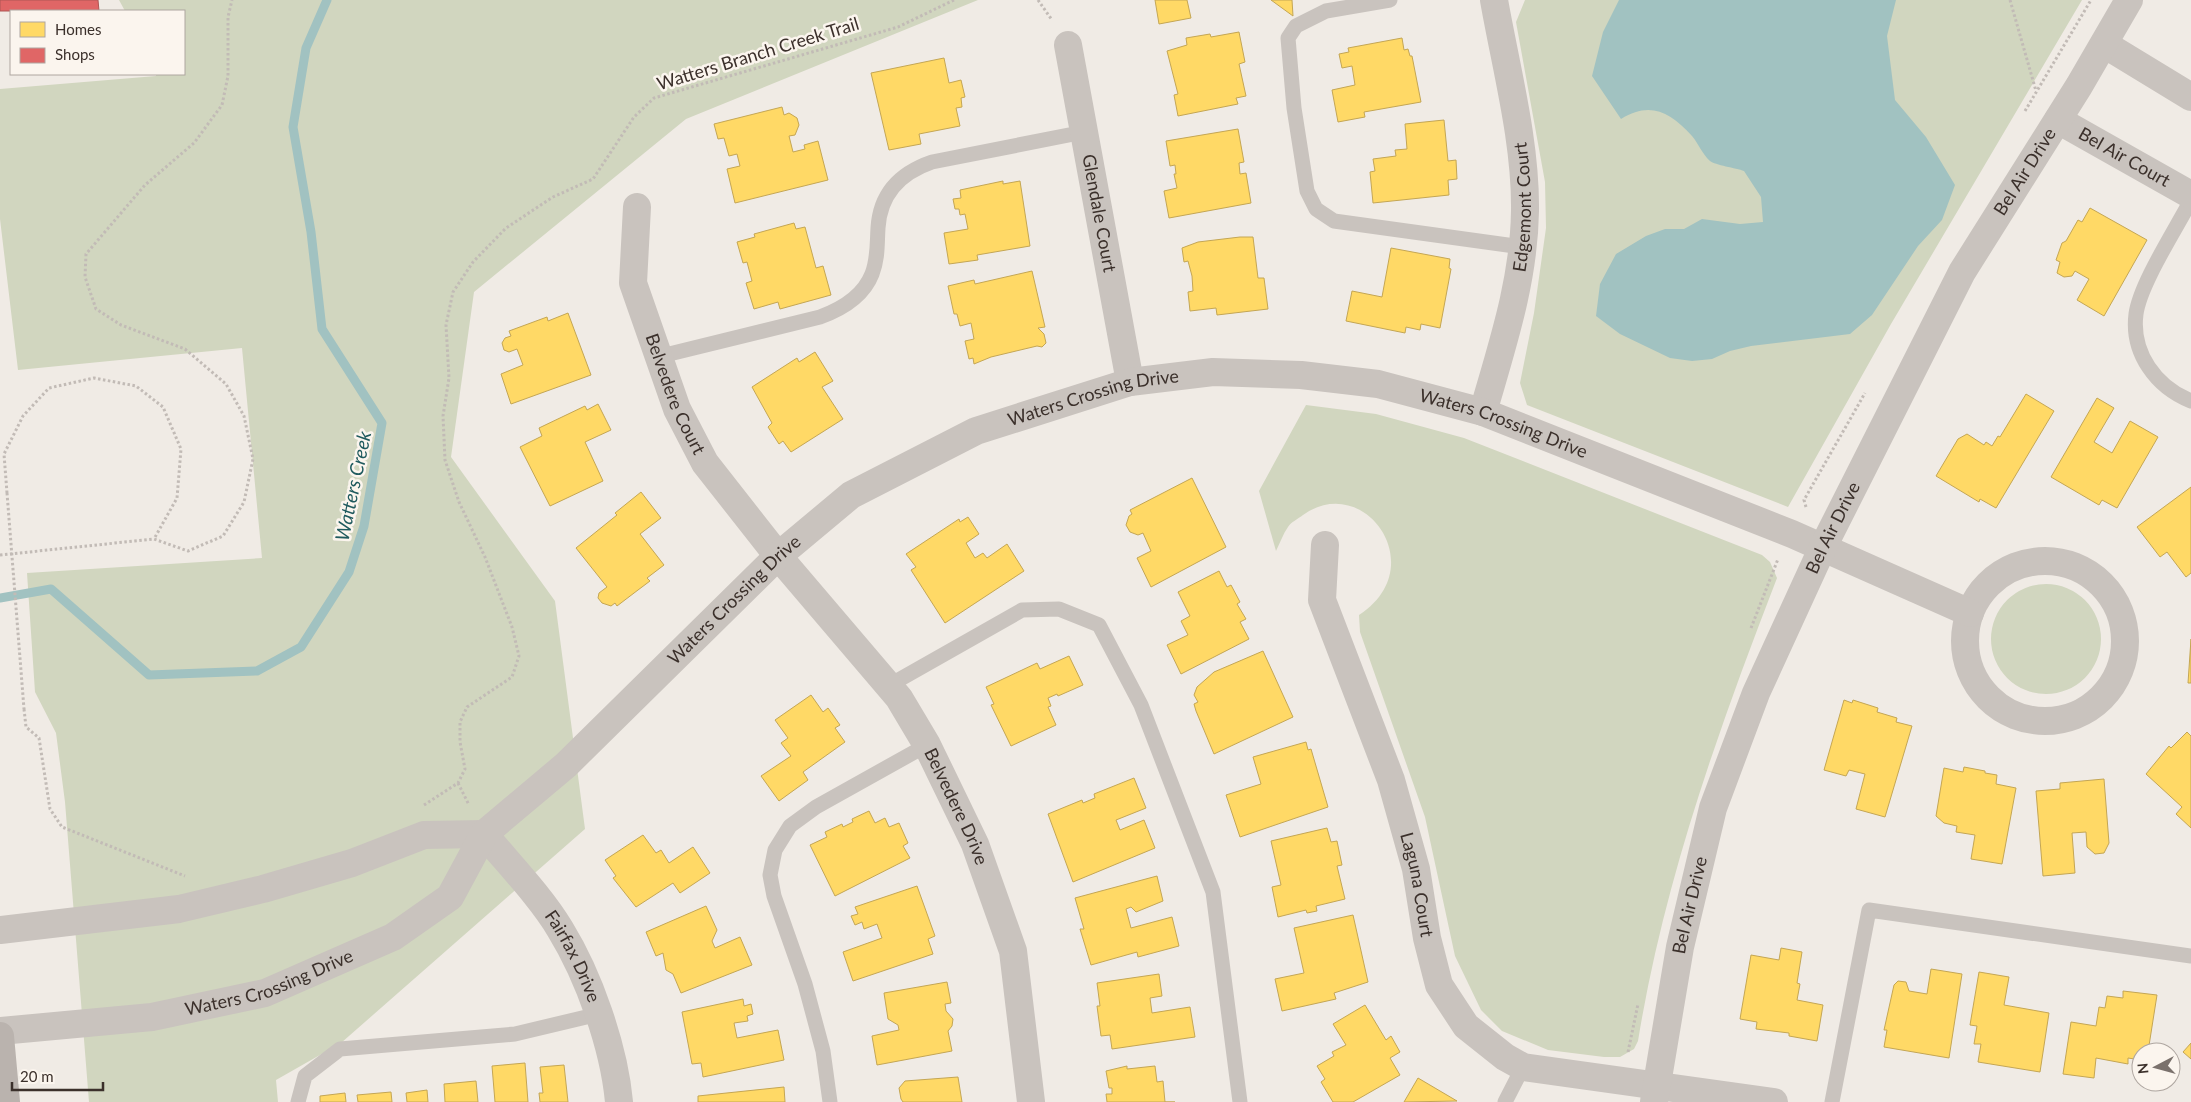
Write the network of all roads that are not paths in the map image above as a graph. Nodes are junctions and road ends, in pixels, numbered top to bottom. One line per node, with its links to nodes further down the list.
1 (1390, 0): 12 (lane)
2 (1494, 0): 12 (street, Edgemont Court)
3 (2129, 0): 4 (street, Bel Air Drive)
4 (2104, 44): 6 (street); 7 (street, Bel Air Drive)
5 (1068, 45): 8 (street, Glendale Court)
6 (2191, 97)
7 (2058, 120): 9 (street, Bel Air Court); 18 (street, Bel Air Drive)
8 (1084, 132): 13 (lane); 14 (street, Glendale Court)
9 (2191, 195)
10 (2191, 200): 15 (lane)
11 (637, 207): 13 (street, Belvedere Court)
12 (1522, 247): 16 (street, Edgemont Court)
13 (657, 357): 19 (street, Belvedere Court)
14 (1130, 382): 16 (street, Waters Crossing Drive); 19 (street, Waters Crossing Drive)
15 (2191, 401)
16 (1483, 412): 18 (street, Waters Crossing Drive)
17 (1325, 544): 29 (street, Laguna Court)
18 (1822, 549): 20 (street, Waters Crossing Drive); 30 (street, Bel Air Drive)
19 (778, 556): 21 (street, Belvedere Drive); 23 (street, Waters Crossing Drive)
20 (1970, 612): 20 (street)
21 (888, 686): 22 (street, Belvedere Drive); 36 (lane)
22 (927, 745): 34 (lane); 35 (street, Belvedere Drive)
23 (484, 834): 24 (street); 26 (street, Fairfax Drive); 27 (street, Waters Crossing Drive)
24 (0, 930)
25 (2191, 956): 39 (lane)
26 (598, 1014): 32 (lane); 33 (street, Fairfax Drive)
27 (0, 1030)
28 (0, 1036): 31 (main road)
29 (1523, 1067): 30 (street, Laguna Court); 37 (lane)
30 (1654, 1094): 38 (street, Laguna Court)
31 (6, 1102)
32 (298, 1102)
33 (619, 1102)
34 (830, 1102)
35 (1031, 1102)
36 (1240, 1102)
37 (1505, 1102)
38 (1774, 1102)
39 (1832, 1102)

